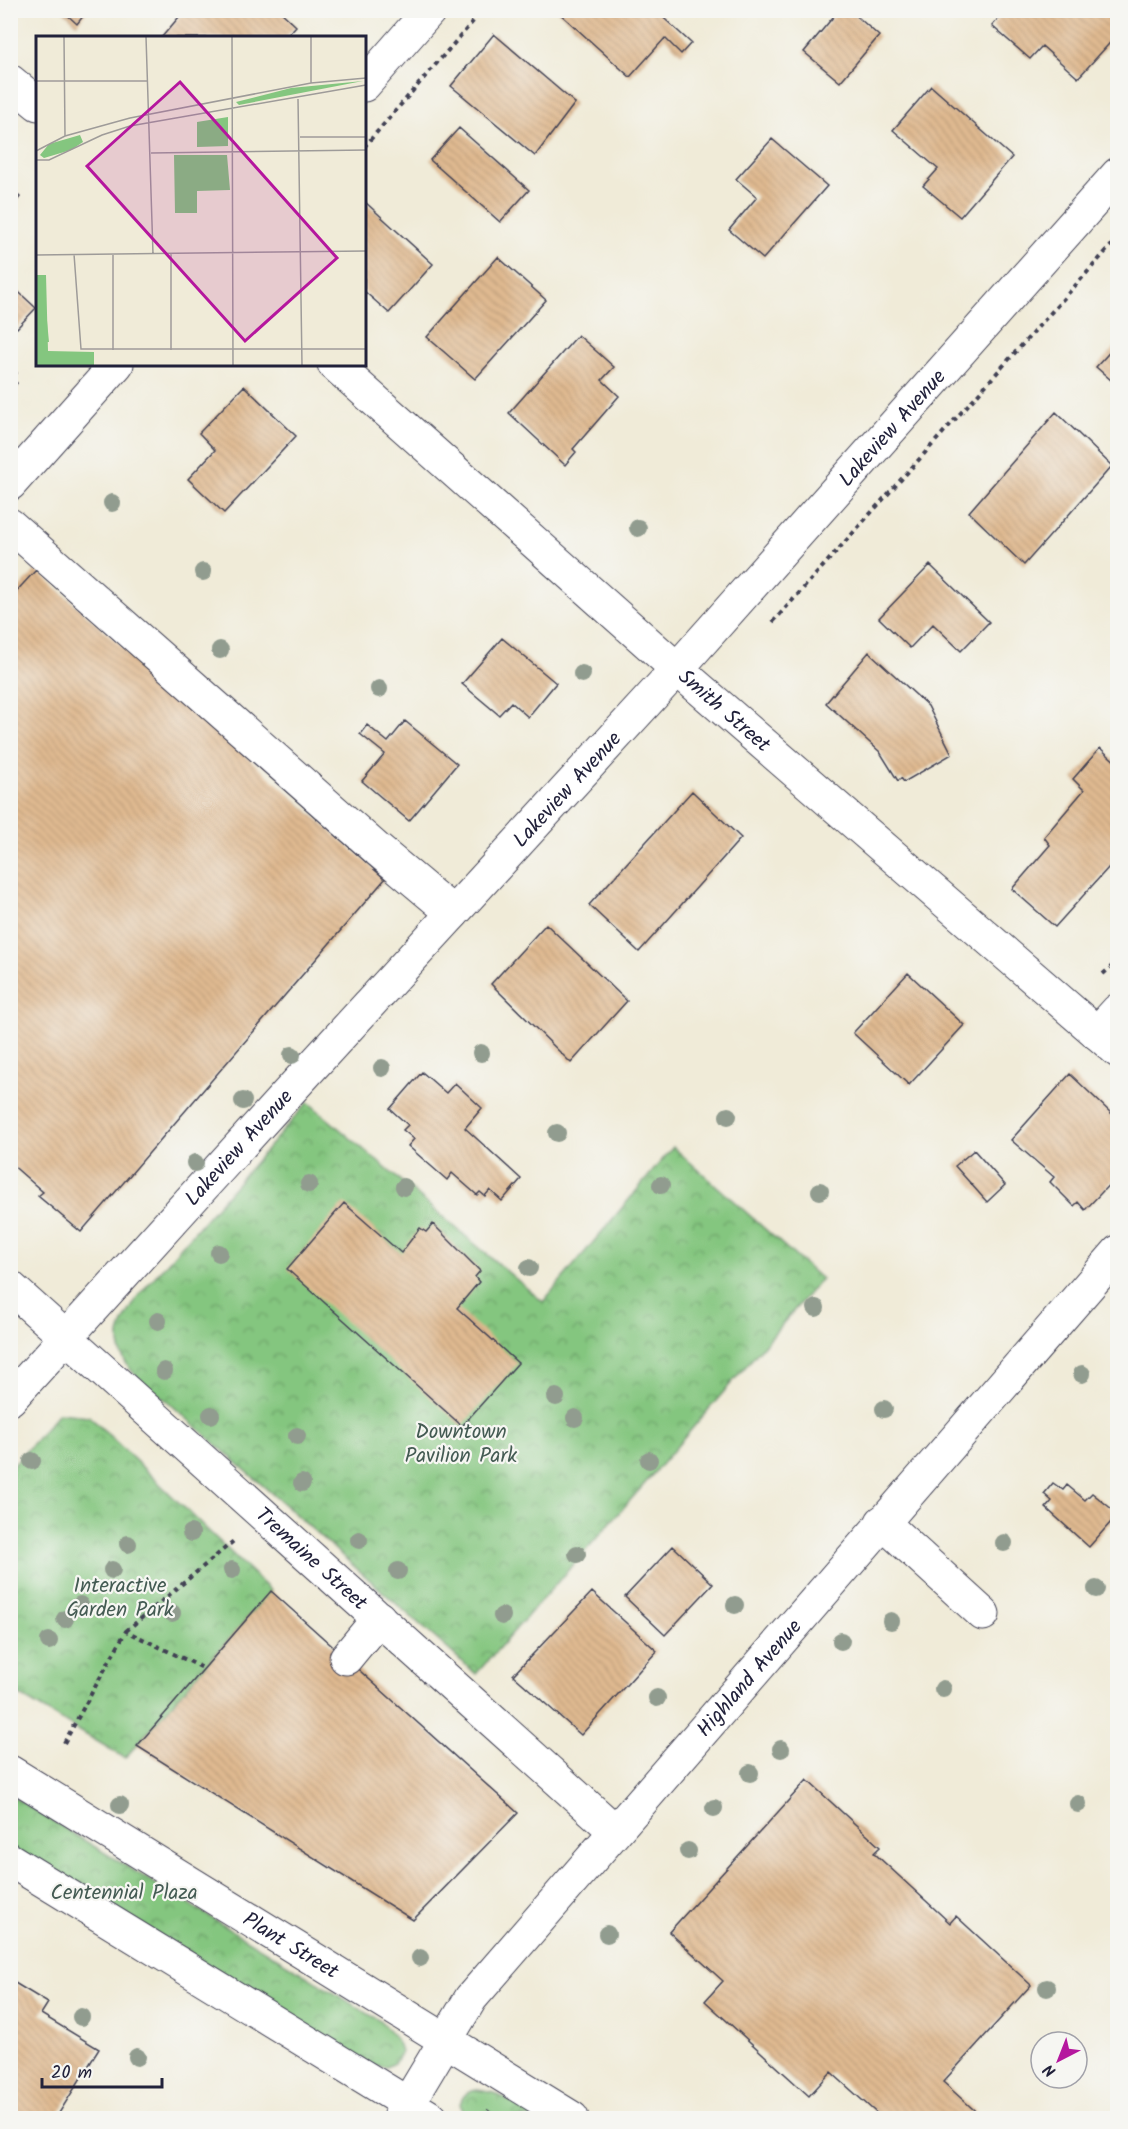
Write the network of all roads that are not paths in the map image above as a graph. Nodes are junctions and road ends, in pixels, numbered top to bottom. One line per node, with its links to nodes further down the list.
1 (430, 10): 3 (street)
2 (10, 81): 4 (street)
3 (366, 83)
4 (36, 103)
5 (1118, 174): 10 (street, Lakeview Avenue)
6 (115, 366): 8 (street)
7 (336, 366): 10 (street, Smith Street)
8 (10, 484)
9 (10, 525): 11 (street)
10 (677, 669): 11 (street, Lakeview Avenue); 12 (street, Smith Street)
11 (453, 913): 15 (street, Lakeview Avenue)
12 (1111, 1031)
13 (1118, 1252): 17 (street, Highland Avenue)
14 (10, 1287): 15 (street, Tremaine Street)
15 (67, 1337): 16 (street, Lakeview Avenue); 19 (street, Tremaine Street)
16 (10, 1400)
17 (882, 1522): 18 (street); 22 (street, Highland Avenue)
18 (983, 1614)
19 (379, 1618): 20 (street); 22 (street, Tremaine Street)
20 (346, 1658)
21 (10, 1772): 24 (street, Plant Street)
22 (615, 1831): 24 (street, Highland Avenue)
23 (10, 1860): 25 (street)
24 (447, 2039): 25 (street, Highland Avenue); 26 (street, Plant Street)
25 (413, 2114)
26 (572, 2118)

